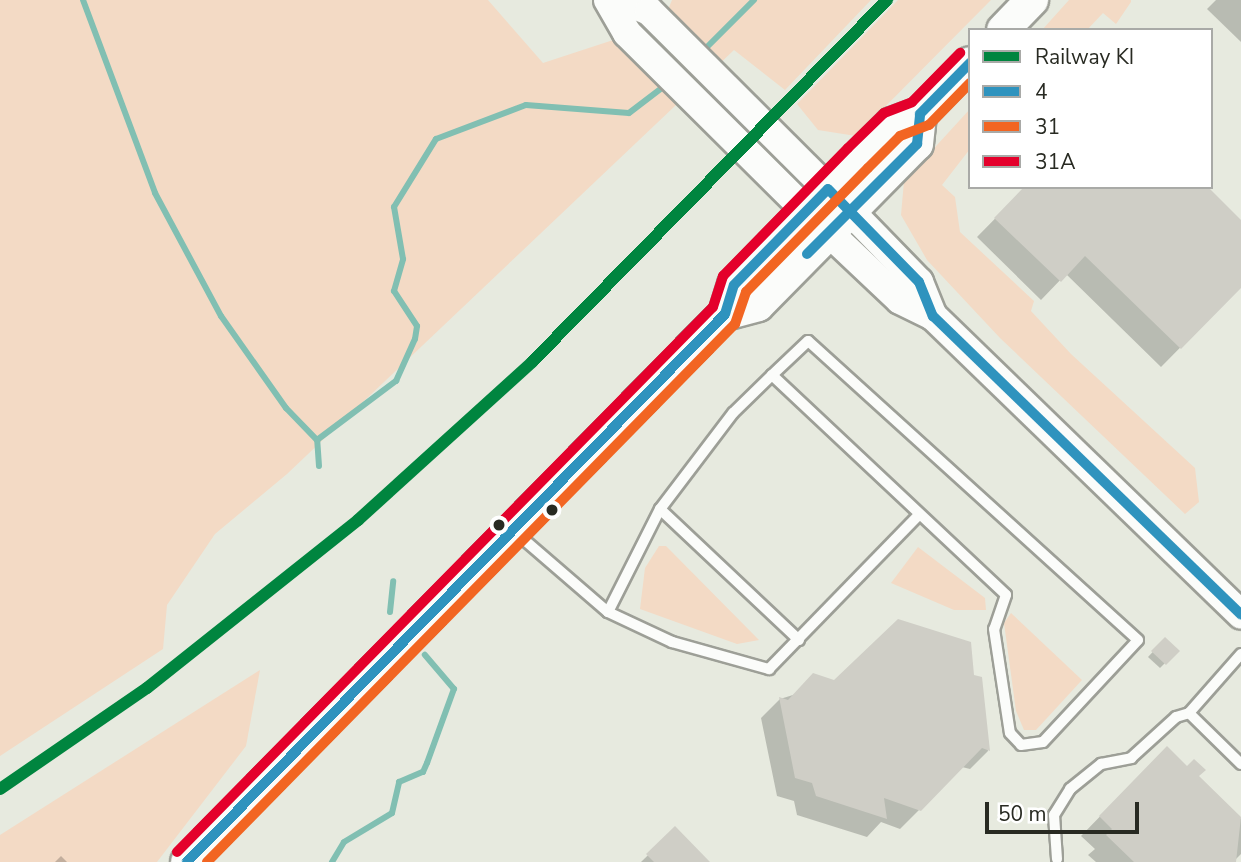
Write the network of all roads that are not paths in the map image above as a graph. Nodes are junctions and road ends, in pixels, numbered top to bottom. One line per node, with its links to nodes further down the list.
1 (608, 0): 7 (main road)
2 (623, 0): 7 (main road)
3 (1032, 0): 4 (main road)
4 (1005, 28)
5 (968, 65): 6 (main road)
6 (920, 114): 7 (main road); 8 (main road)
7 (817, 200): 8 (main road); 9 (main road)
8 (839, 222): 9 (main road); 15 (main road)
9 (725, 314): 13 (main road)
10 (772, 374): 11 (lane); 12 (lane); 12 (lane)
11 (660, 509): 14 (lane); 16 (lane)
12 (918, 516): 16 (lane)
13 (514, 531): 14 (lane); 21 (main road)
14 (608, 612): 16 (lane)
15 (1241, 614)
16 (799, 640)
17 (1241, 654): 18 (lane)
18 (1189, 713): 19 (lane); 20 (lane)
19 (1241, 764)
20 (1057, 859)
21 (187, 862)

